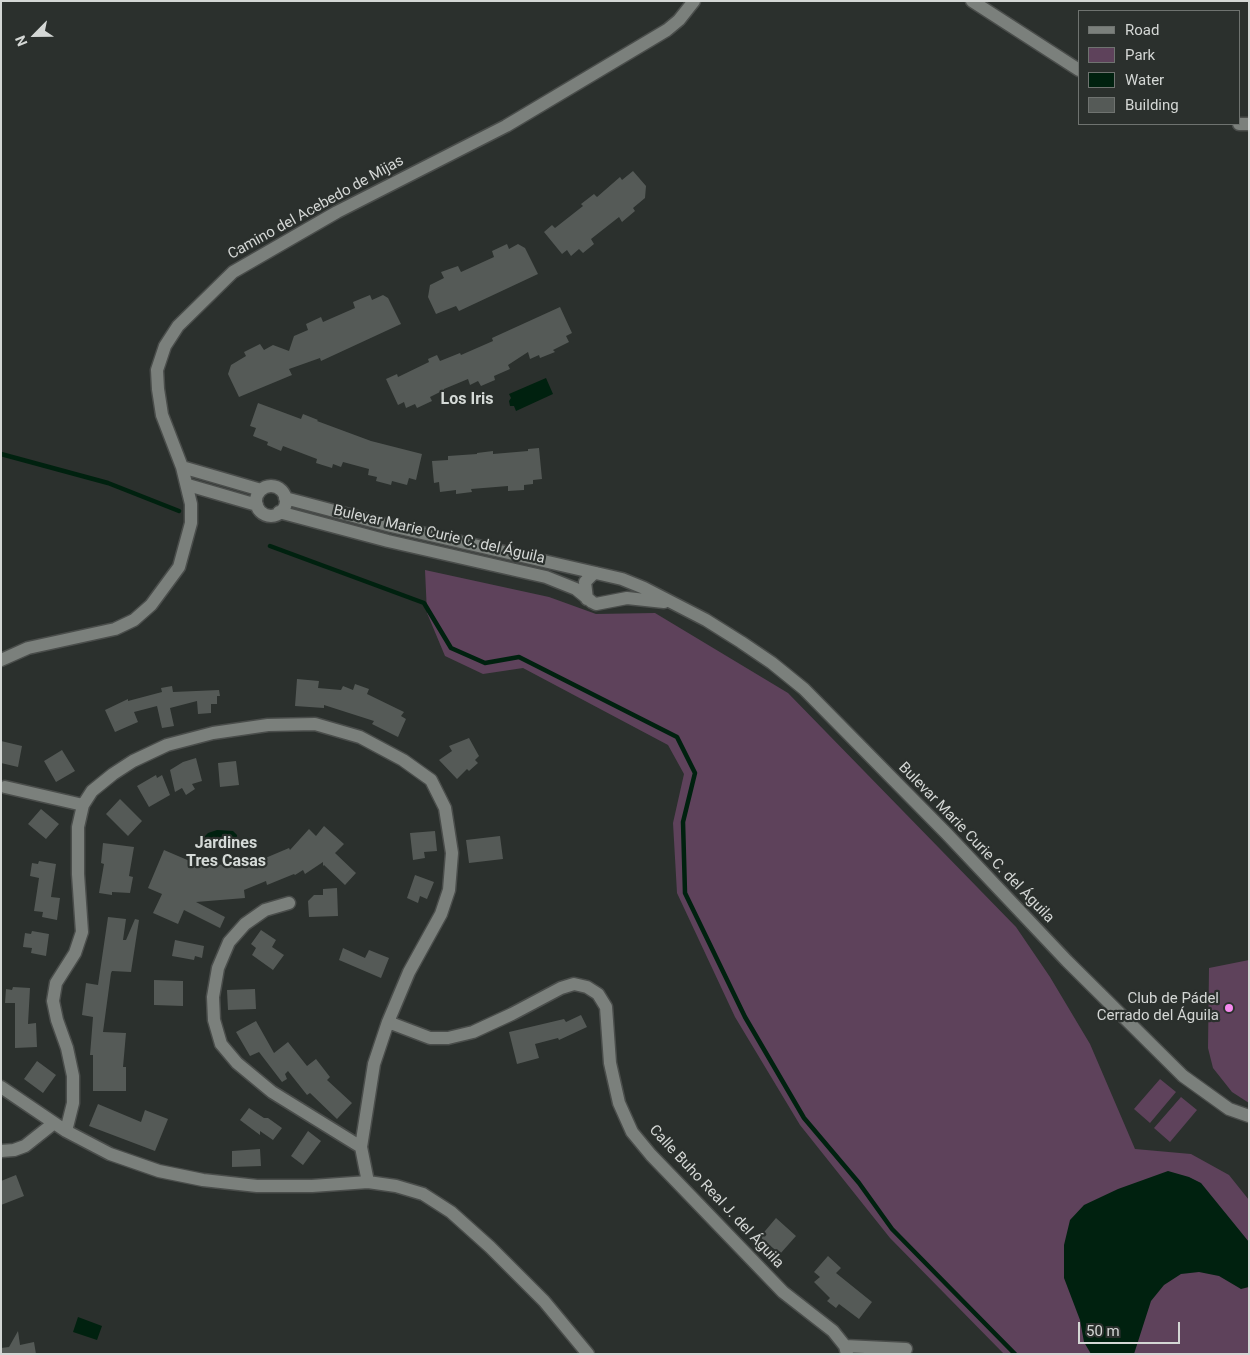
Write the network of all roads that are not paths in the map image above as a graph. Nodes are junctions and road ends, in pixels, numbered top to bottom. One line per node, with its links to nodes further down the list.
1 (694, 1): 4 (street, Camino del Acebedo de Mijas)
2 (972, 1): 3 (street)
3 (1078, 69)
4 (182, 467): 5 (street, Camino del Acebedo de Mijas); 6 (street)
5 (188, 485): 8 (street); 14 (street, Camino del Acebedo de Mijas)
6 (261, 490): 7 (street); 8 (street)
7 (285, 498): 9 (street); 10 (street, Bulevar Marie Curie C. del Águila)
8 (257, 505): 9 (street)
9 (279, 512): 11 (street, Bulevar Marie Curie C. del Águila)
10 (600, 574): 11 (street); 12 (street); 13 (street, Bulevar Marie Curie C. del Águila)
11 (587, 599): 12 (street, Bulevar Marie Curie C. del Águila)
12 (604, 603): 13 (street, Bulevar Marie Curie C. del Águila)
13 (672, 603): 20 (street, Bulevar Marie Curie C. del Águila)
14 (1, 660)
15 (5, 787): 16 (street)
16 (83, 805): 18 (street); 22 (street)
17 (289, 903): 23 (street)
18 (388, 1022): 23 (street); 27 (street, Calle Buho Real J. del Águila)
19 (1, 1087): 21 (street)
20 (1249, 1116)
21 (54, 1123): 22 (street); 24 (street)
22 (66, 1131): 25 (street)
23 (361, 1148): 25 (street)
24 (1, 1151)
25 (368, 1182): 28 (street)
26 (906, 1349): 27 (street)
27 (846, 1350)
28 (588, 1354)

